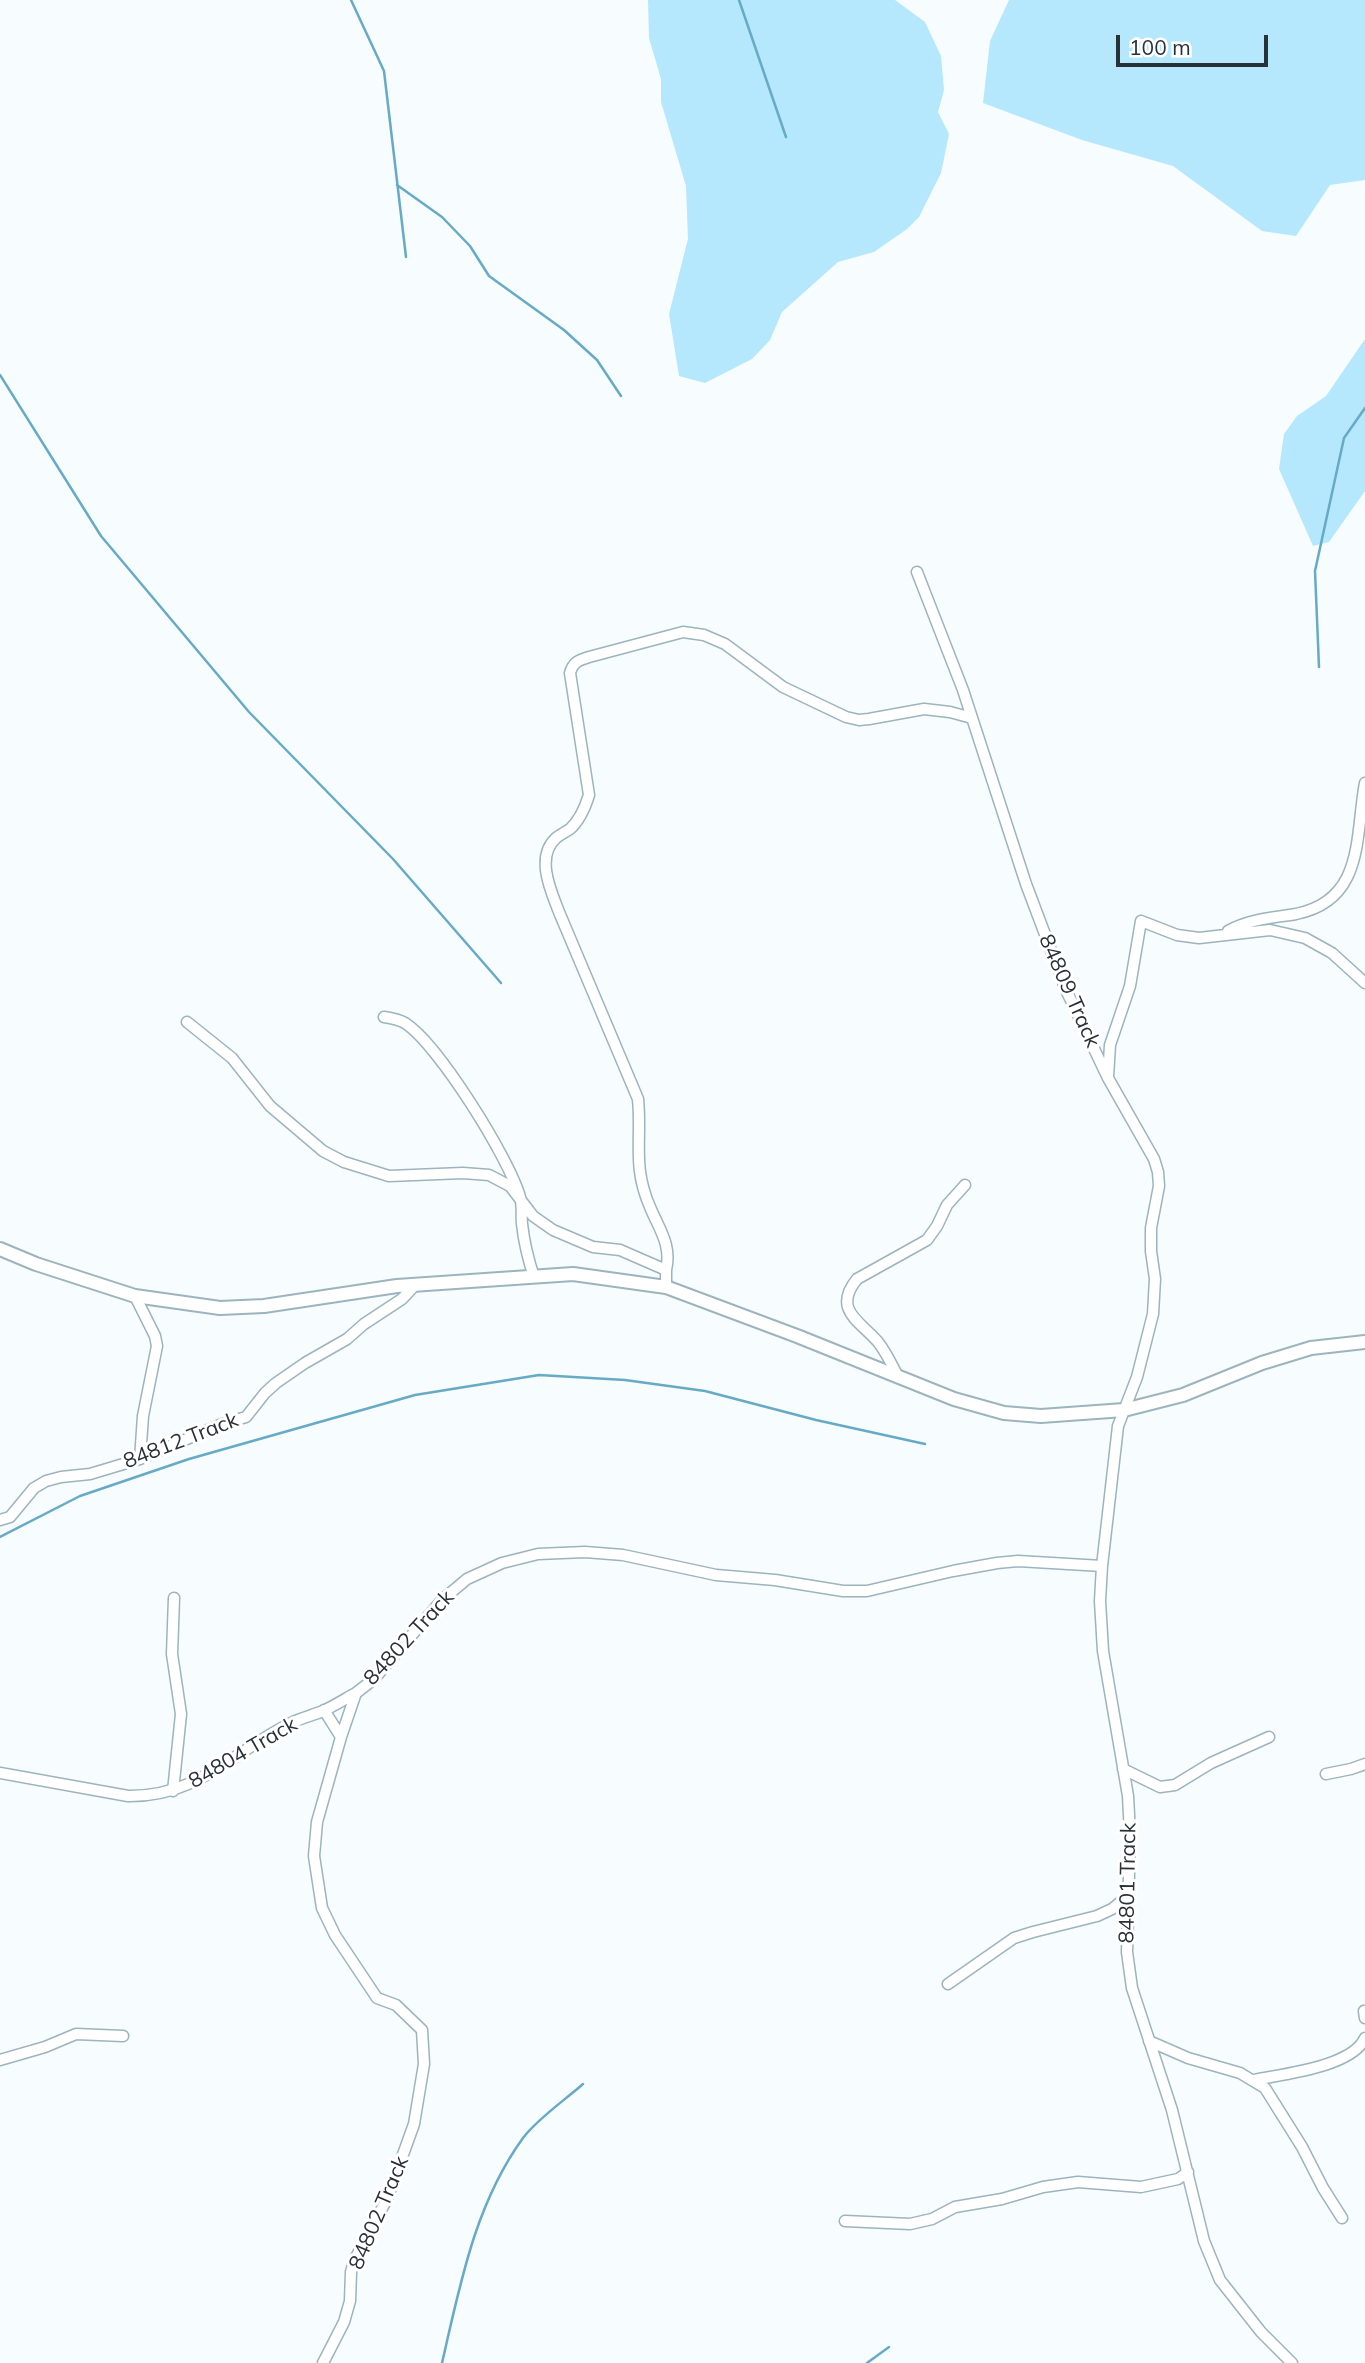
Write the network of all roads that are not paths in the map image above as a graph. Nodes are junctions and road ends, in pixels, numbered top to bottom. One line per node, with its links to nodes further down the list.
1 (917, 572): 2 (street, 84809 Track)
2 (972, 718): 8 (street, 84809 Track); 12 (street)
3 (1365, 783): 4 (street)
4 (1225, 933): 5 (street); 8 (street)
5 (1365, 983)
6 (384, 1017): 10 (street)
7 (187, 1022): 10 (street)
8 (1108, 1078): 19 (street, 84809 Track)
9 (965, 1185): 18 (street)
10 (521, 1199): 12 (street); 13 (street)
11 (0, 1249): 16 (street)
12 (666, 1270): 15 (street)
13 (534, 1277): 14 (street); 15 (street)
14 (417, 1284): 16 (street); 20 (street, 84812 Track)
15 (666, 1287): 18 (street)
16 (135, 1296): 20 (street)
17 (1365, 1342): 19 (street)
18 (897, 1376): 19 (street)
19 (1124, 1410): 22 (street, 84801 Track)
20 (140, 1459): 21 (street, 84812 Track)
21 (0, 1520)
22 (1102, 1566): 24 (street, 84802 Track); 29 (street, 84801 Track)
23 (174, 1598): 32 (street)
24 (356, 1693): 25 (street, 84804 Track); 26 (street, 84802 Track)
25 (324, 1710): 26 (street); 32 (street, 84804 Track)
26 (341, 1737): 46 (street, 84802 Track)
27 (1269, 1737): 29 (street)
28 (1365, 1764): 31 (street)
29 (1123, 1769): 33 (street, 84801 Track)
30 (0, 1773): 32 (street, 84804 Track)
31 (1326, 1774)
32 (173, 1791)
33 (1129, 1895): 34 (street); 39 (street, 84801 Track)
34 (948, 1984)
35 (1364, 2011): 36 (street)
36 (1365, 2018)
37 (124, 2036): 40 (street)
38 (1365, 2038): 41 (street)
39 (1149, 2041): 41 (street); 42 (street, 84801 Track)
40 (0, 2060)
41 (1254, 2080): 43 (street)
42 (1188, 2172): 44 (street); 45 (street, 84801 Track)
43 (1342, 2218)
44 (845, 2221)
45 (1281, 2358): 47 (street, 84801 Track)
46 (323, 2363)
47 (1292, 2363)

